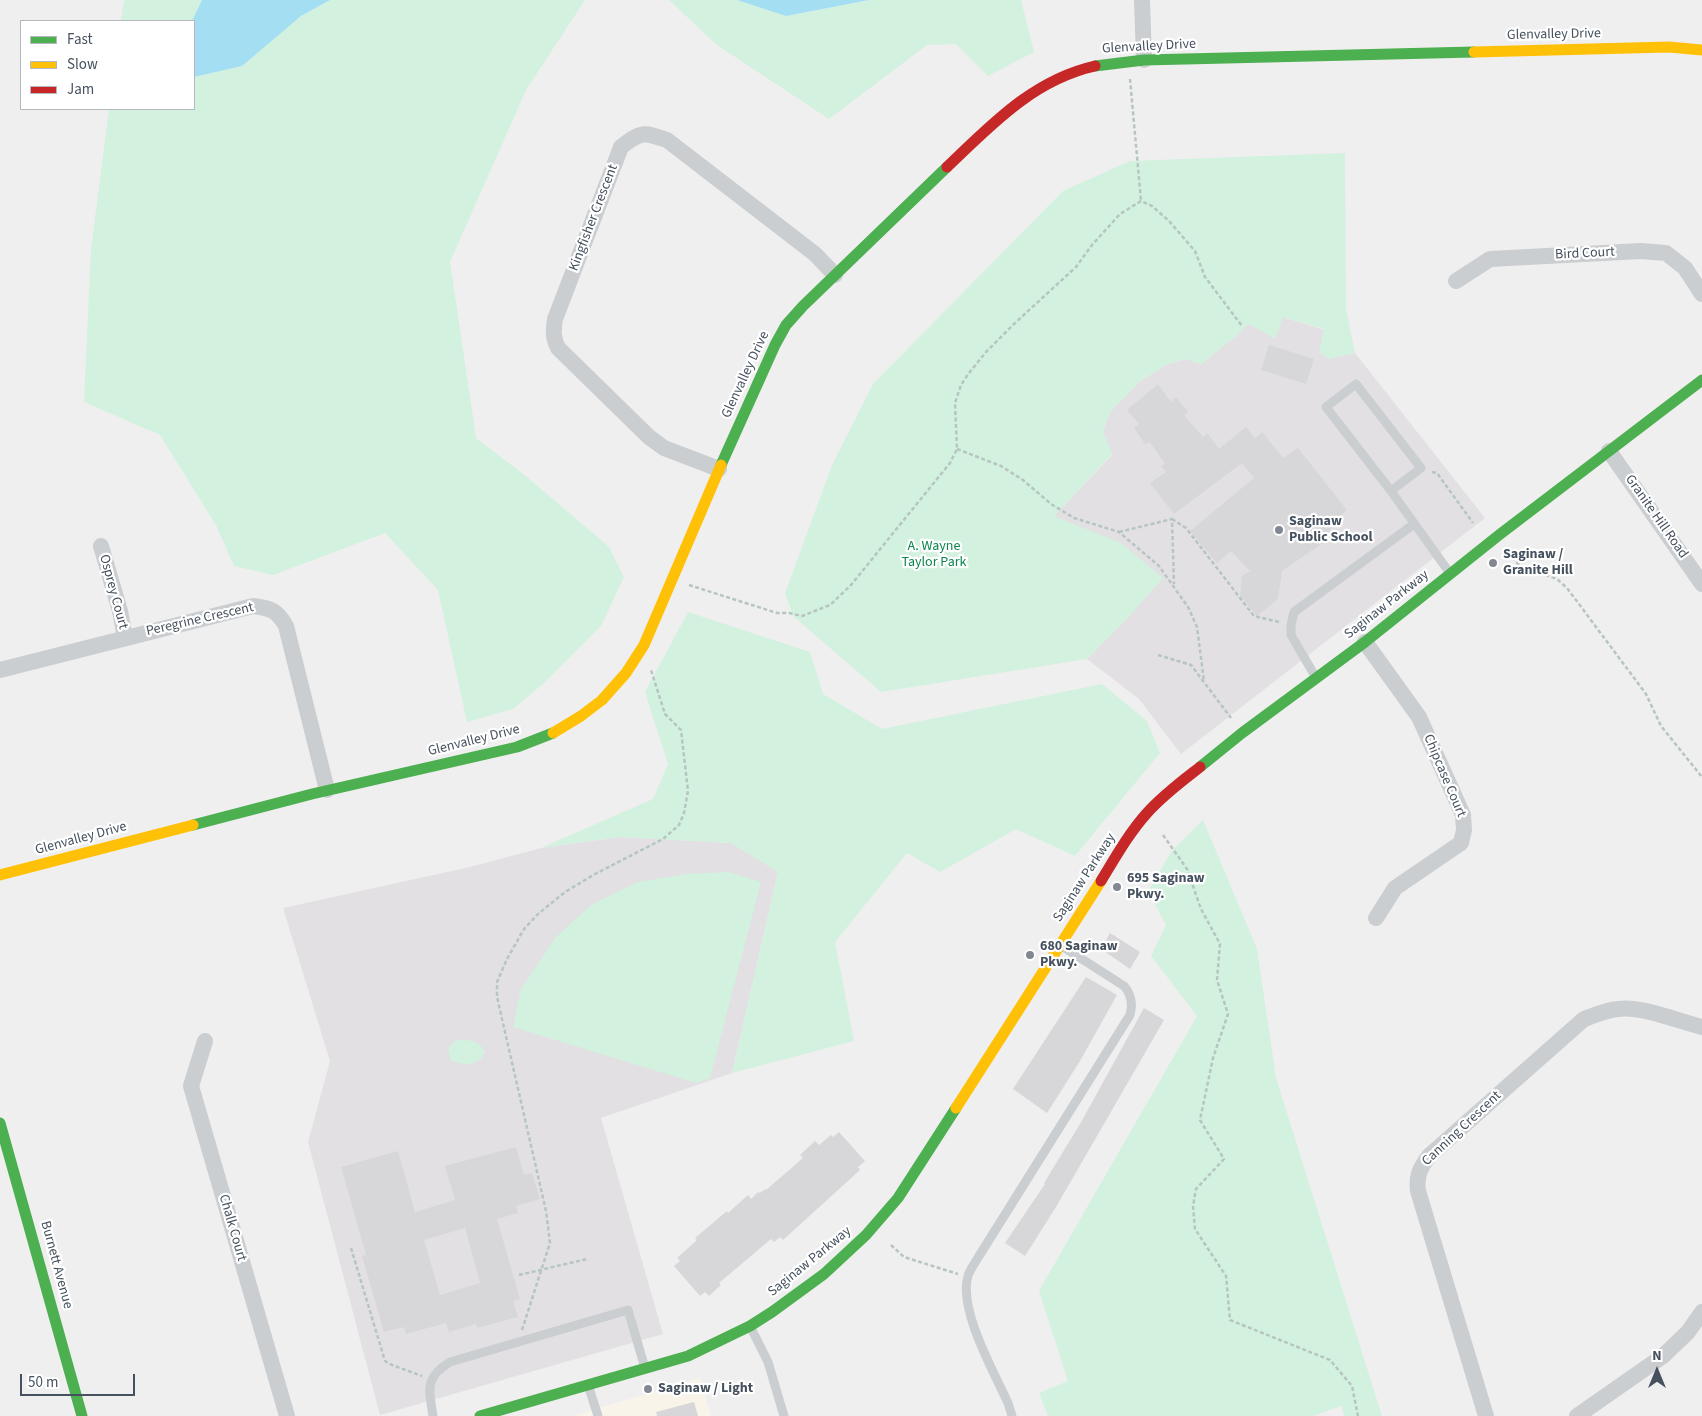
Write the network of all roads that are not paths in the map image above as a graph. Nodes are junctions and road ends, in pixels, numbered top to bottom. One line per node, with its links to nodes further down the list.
1 (1142, 0): 3 (street)
2 (1702, 50): 3 (street, Glenvalley Drive)
3 (1144, 60): 4 (street, Glenvalley Drive)
4 (835, 275): 9 (street, Glenvalley Drive); 9 (street, Kingfisher Crescent)
5 (1456, 281): 6 (street, Bird Court)
6 (1702, 294)
7 (1702, 380): 8 (street, Saginaw Parkway)
8 (1609, 451): 13 (street, Saginaw Parkway); 14 (street, Granite Hill Road)
9 (719, 469): 19 (street, Glenvalley Drive)
10 (1391, 491): 10 (lane); 11 (lane)
11 (1414, 524): 13 (lane); 18 (lane)
12 (101, 546): 15 (street, Osprey Court)
13 (1450, 574): 16 (street, Saginaw Parkway)
14 (1702, 584)
15 (125, 638): 17 (street, Peregrine Crescent); 19 (street, Peregrine Crescent)
16 (1365, 642): 18 (street, Saginaw Parkway); 21 (street, Chipcase Court)
17 (0, 670)
18 (1316, 678): 22 (street, Saginaw Parkway)
19 (327, 790): 20 (street, Glenvalley Drive)
20 (0, 875)
21 (1376, 918)
22 (1060, 945): 27 (street, Saginaw Parkway); 36 (lane)
23 (1702, 1027): 37 (street, Canning Crescent)
24 (205, 1040): 31 (street, Chalk Court)
25 (0, 1123): 30 (street, Burnett Avenue)
26 (1702, 1312): 38 (street)
27 (750, 1326): 28 (street, Saginaw Parkway); 35 (lane)
28 (645, 1369): 29 (street, Saginaw Parkway); 32 (lane)
29 (588, 1385): 33 (street, Saginaw Parkway); 34 (lane)
30 (82, 1416)
31 (287, 1416)
32 (433, 1416)
33 (481, 1416)
34 (598, 1416)
35 (784, 1416)
36 (1012, 1416)
37 (1486, 1416)
38 (1577, 1416)

